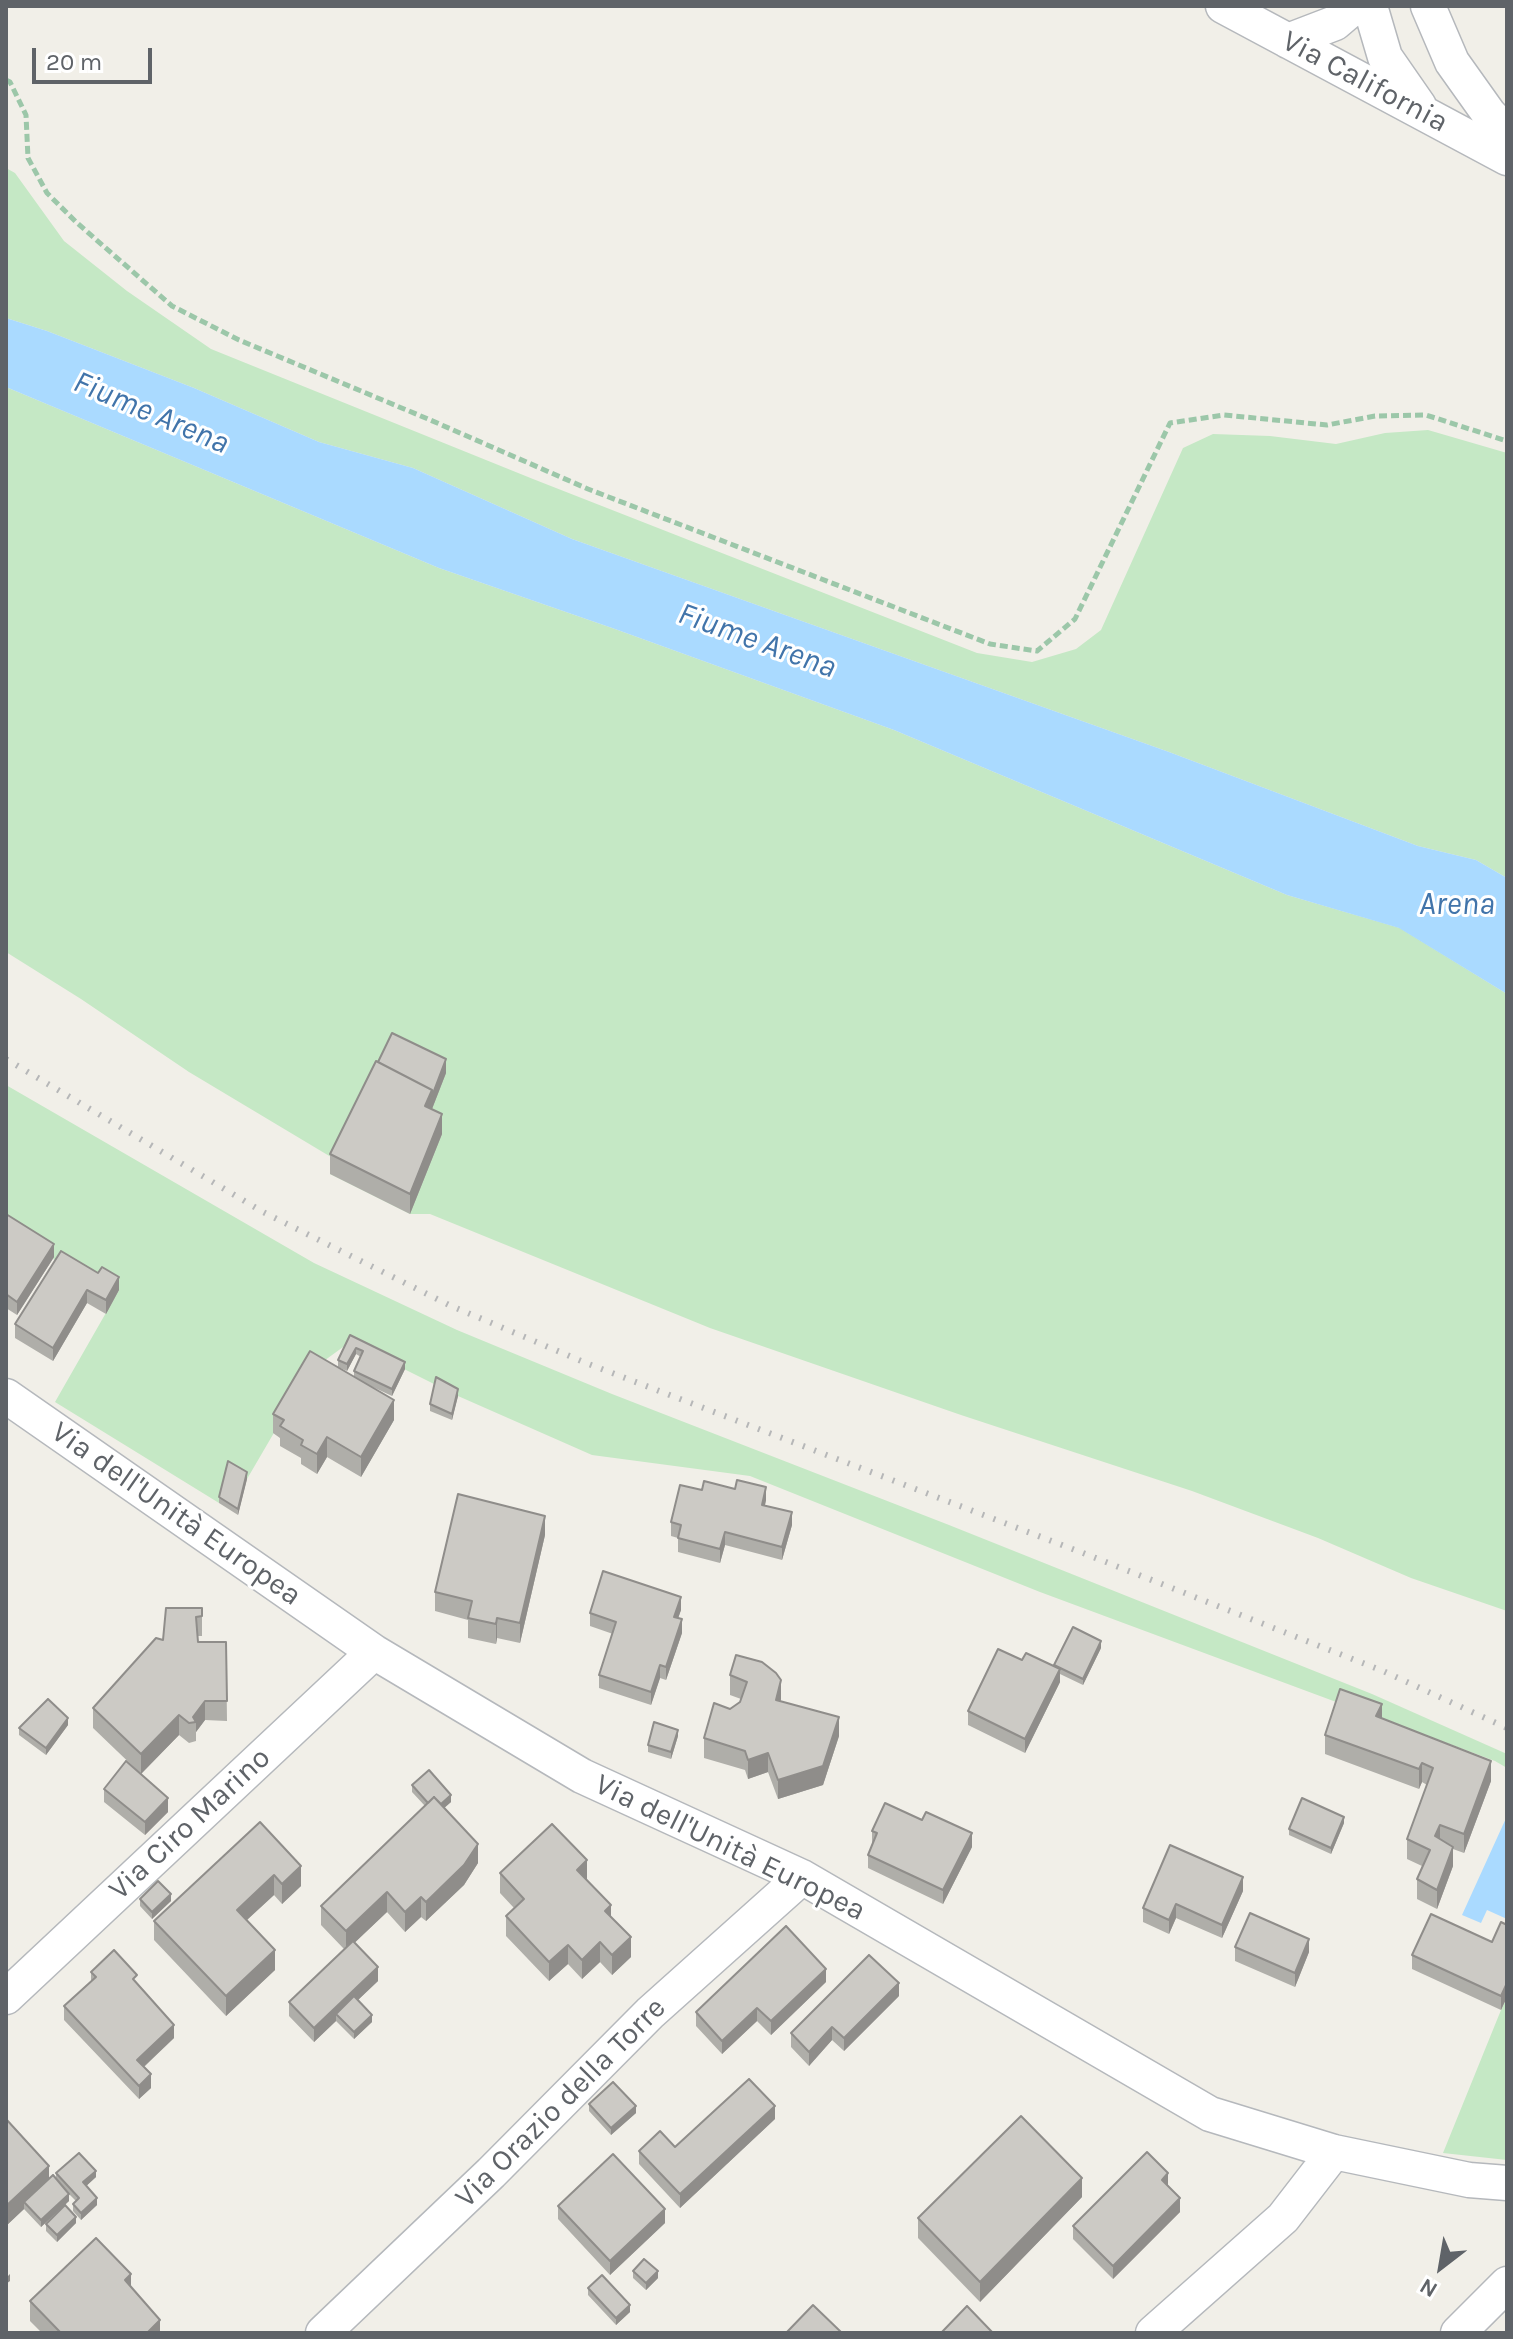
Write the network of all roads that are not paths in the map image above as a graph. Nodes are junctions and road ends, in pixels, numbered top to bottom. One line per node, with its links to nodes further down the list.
1 (1223, 6): 5 (street, Via California)
2 (1355, 6): 5 (street)
3 (1370, 6): 6 (street)
4 (1428, 6): 7 (street)
5 (1288, 41): 6 (street, Via California)
6 (1424, 113): 8 (street, Via California)
7 (1507, 133)
8 (1507, 158)
9 (6, 1396): 10 (street, Via dell'Unità Europea)
10 (374, 1652): 11 (street, Via dell'Unità Europea); 12 (street, Via Ciro Marino)
11 (802, 1877): 13 (street, Via dell'Unità Europea); 16 (street, Via Orazio della Torre)
12 (6, 1997)
13 (1334, 2152): 14 (street, Via dell'Unità Europea); 17 (street)
14 (1507, 2183)
15 (1507, 2284): 18 (street)
16 (323, 2333)
17 (1153, 2333)
18 (1458, 2333)

